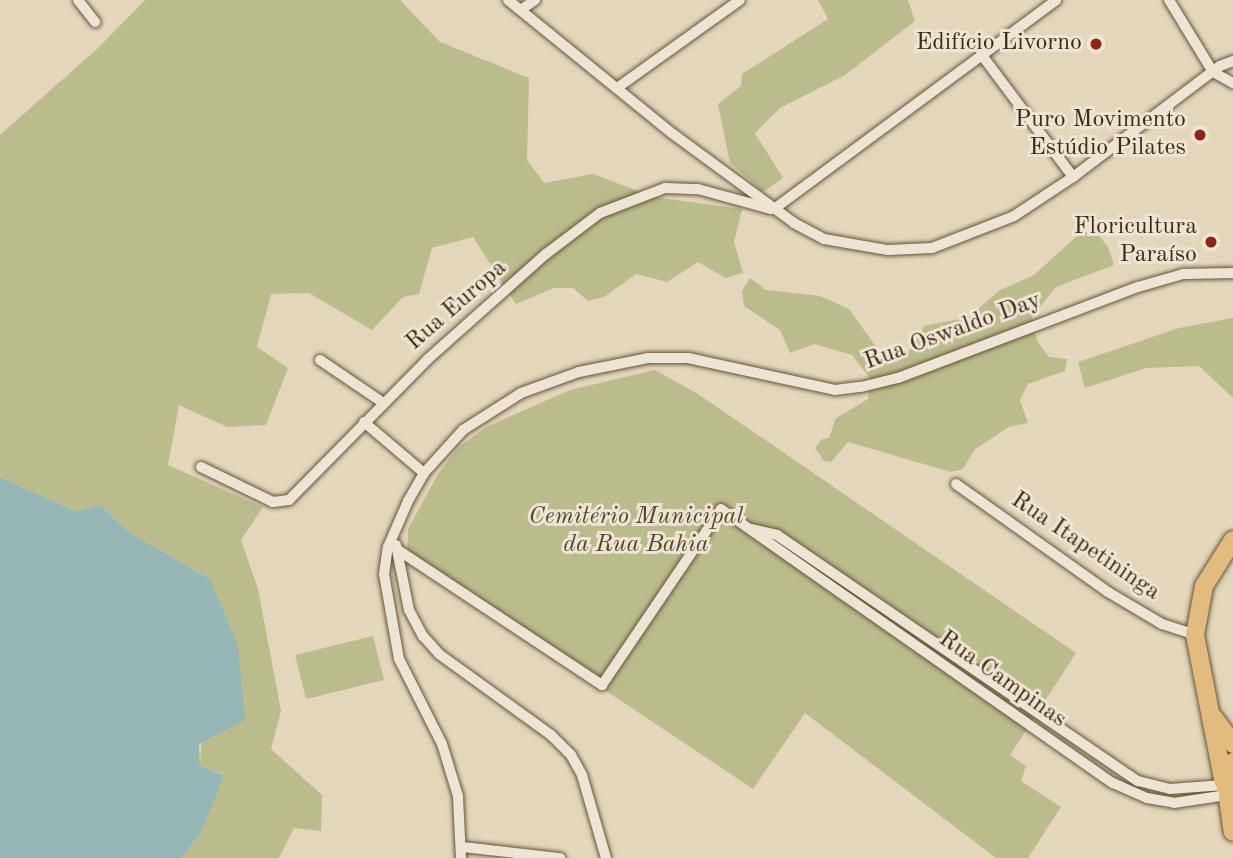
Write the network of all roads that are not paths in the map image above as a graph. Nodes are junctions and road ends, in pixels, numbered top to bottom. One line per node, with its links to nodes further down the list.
1 (78, 0): 8 (street)
2 (508, 0): 7 (street)
3 (535, 0): 7 (street)
4 (740, 0): 13 (street)
5 (1056, 0): 9 (street)
6 (1169, 0): 11 (street)
7 (522, 9): 13 (street)
8 (95, 22)
9 (981, 54): 14 (street); 15 (street)
10 (1233, 61): 11 (street)
11 (1213, 72): 12 (street); 14 (street)
12 (1233, 83)
13 (617, 88): 15 (street)
14 (1073, 177): 15 (street)
15 (774, 209): 18 (street, Rua Europa)
16 (1233, 273): 21 (street, Rua Oswaldo Day)
17 (320, 360): 18 (street)
18 (382, 402): 19 (street, Rua Europa)
19 (364, 422): 20 (street, Rua Europa); 21 (street)
20 (201, 467)
21 (424, 473): 24 (street, Rua Oswaldo Day)
22 (956, 484): 27 (street, Rua Itapetininga)
23 (751, 529): 26 (street); 31 (street, Rua Campinas); 31 (street, Rua Campinas)
24 (393, 536): 26 (street); 33 (street, Rua Oswaldo Day)
25 (1233, 540): 27 (main road)
26 (398, 550): 35 (street)
27 (1195, 635): 28 (main road)
28 (1207, 701): 29 (main road); 31 (main road)
29 (1233, 744)
30 (1233, 762): 31 (main road)
31 (1227, 792): 32 (main road)
32 (1233, 832)
33 (462, 852): 34 (street)
34 (560, 858)
35 (606, 858)

